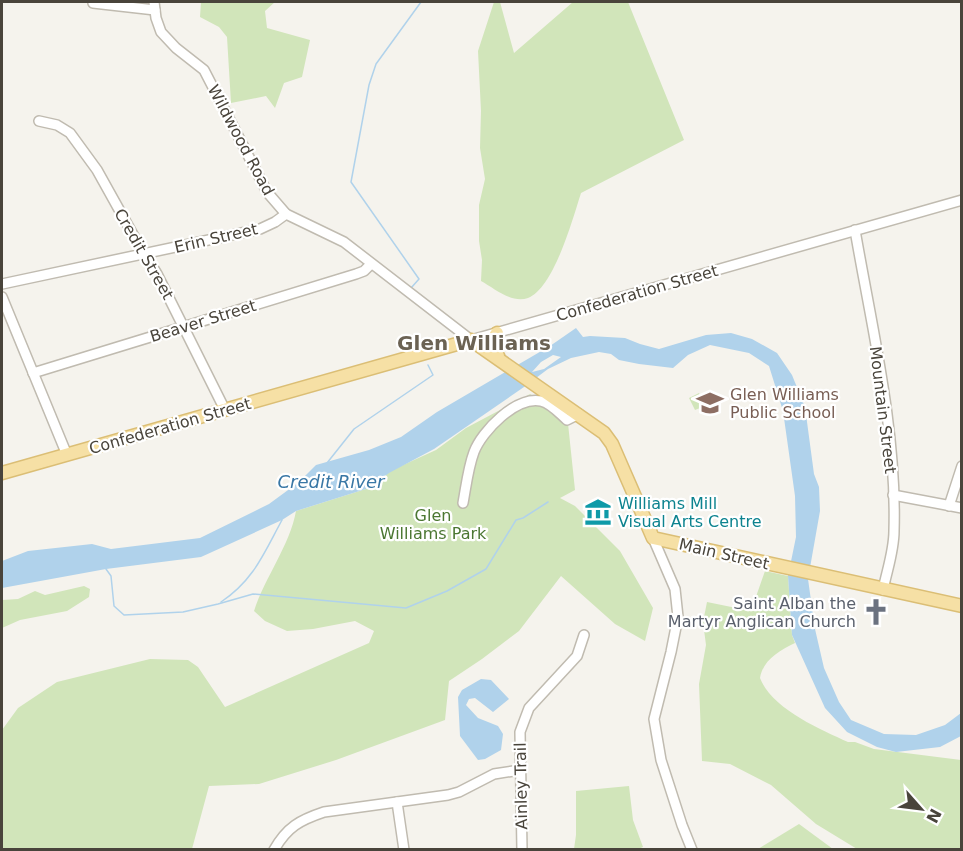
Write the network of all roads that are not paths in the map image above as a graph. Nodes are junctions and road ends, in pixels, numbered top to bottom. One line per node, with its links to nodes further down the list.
1 (93, 3): 2 (street)
2 (154, 6): 5 (street, Wildwood Road)
3 (39, 121): 7 (street, Credit Street)
4 (962, 200): 6 (street, Confederation Street)
5 (286, 214): 7 (street, Erin Street); 8 (street, Wildwood Road)
6 (855, 230): 12 (street, Confederation Street); 21 (street, Mountain Street)
7 (145, 254): 9 (street, Erin Street); 11 (street, Credit Street)
8 (371, 264): 11 (street, Beaver Street); 13 (street, Wildwood Road)
9 (2, 284)
10 (2, 297): 15 (street)
11 (185, 326): 15 (street, Beaver Street); 16 (street, Credit Street)
12 (497, 333): 13 (street, Confederation Street); 14 (main road)
13 (471, 340): 14 (main road); 16 (main road, Confederation Street)
14 (506, 364): 17 (main road)
15 (33, 373): 18 (street)
16 (225, 410): 18 (main road, Confederation Street)
17 (579, 414): 22 (street); 25 (main road)
18 (67, 455): 20 (main road, Confederation Street)
19 (962, 466): 23 (street)
20 (2, 473)
21 (893, 495): 23 (street); 26 (street, Mountain Street)
22 (463, 503)
23 (949, 506): 24 (street)
24 (962, 508)
25 (653, 538): 26 (main road, Main Street); 34 (street)
26 (883, 590): 27 (main road, Main Street)
27 (962, 606)
28 (584, 635): 29 (street, Ainley Trail)
29 (520, 770): 30 (street); 33 (street, Ainley Trail)
30 (397, 802): 31 (street); 32 (street)
31 (274, 849)
32 (404, 849)
33 (522, 849)
34 (692, 849)

